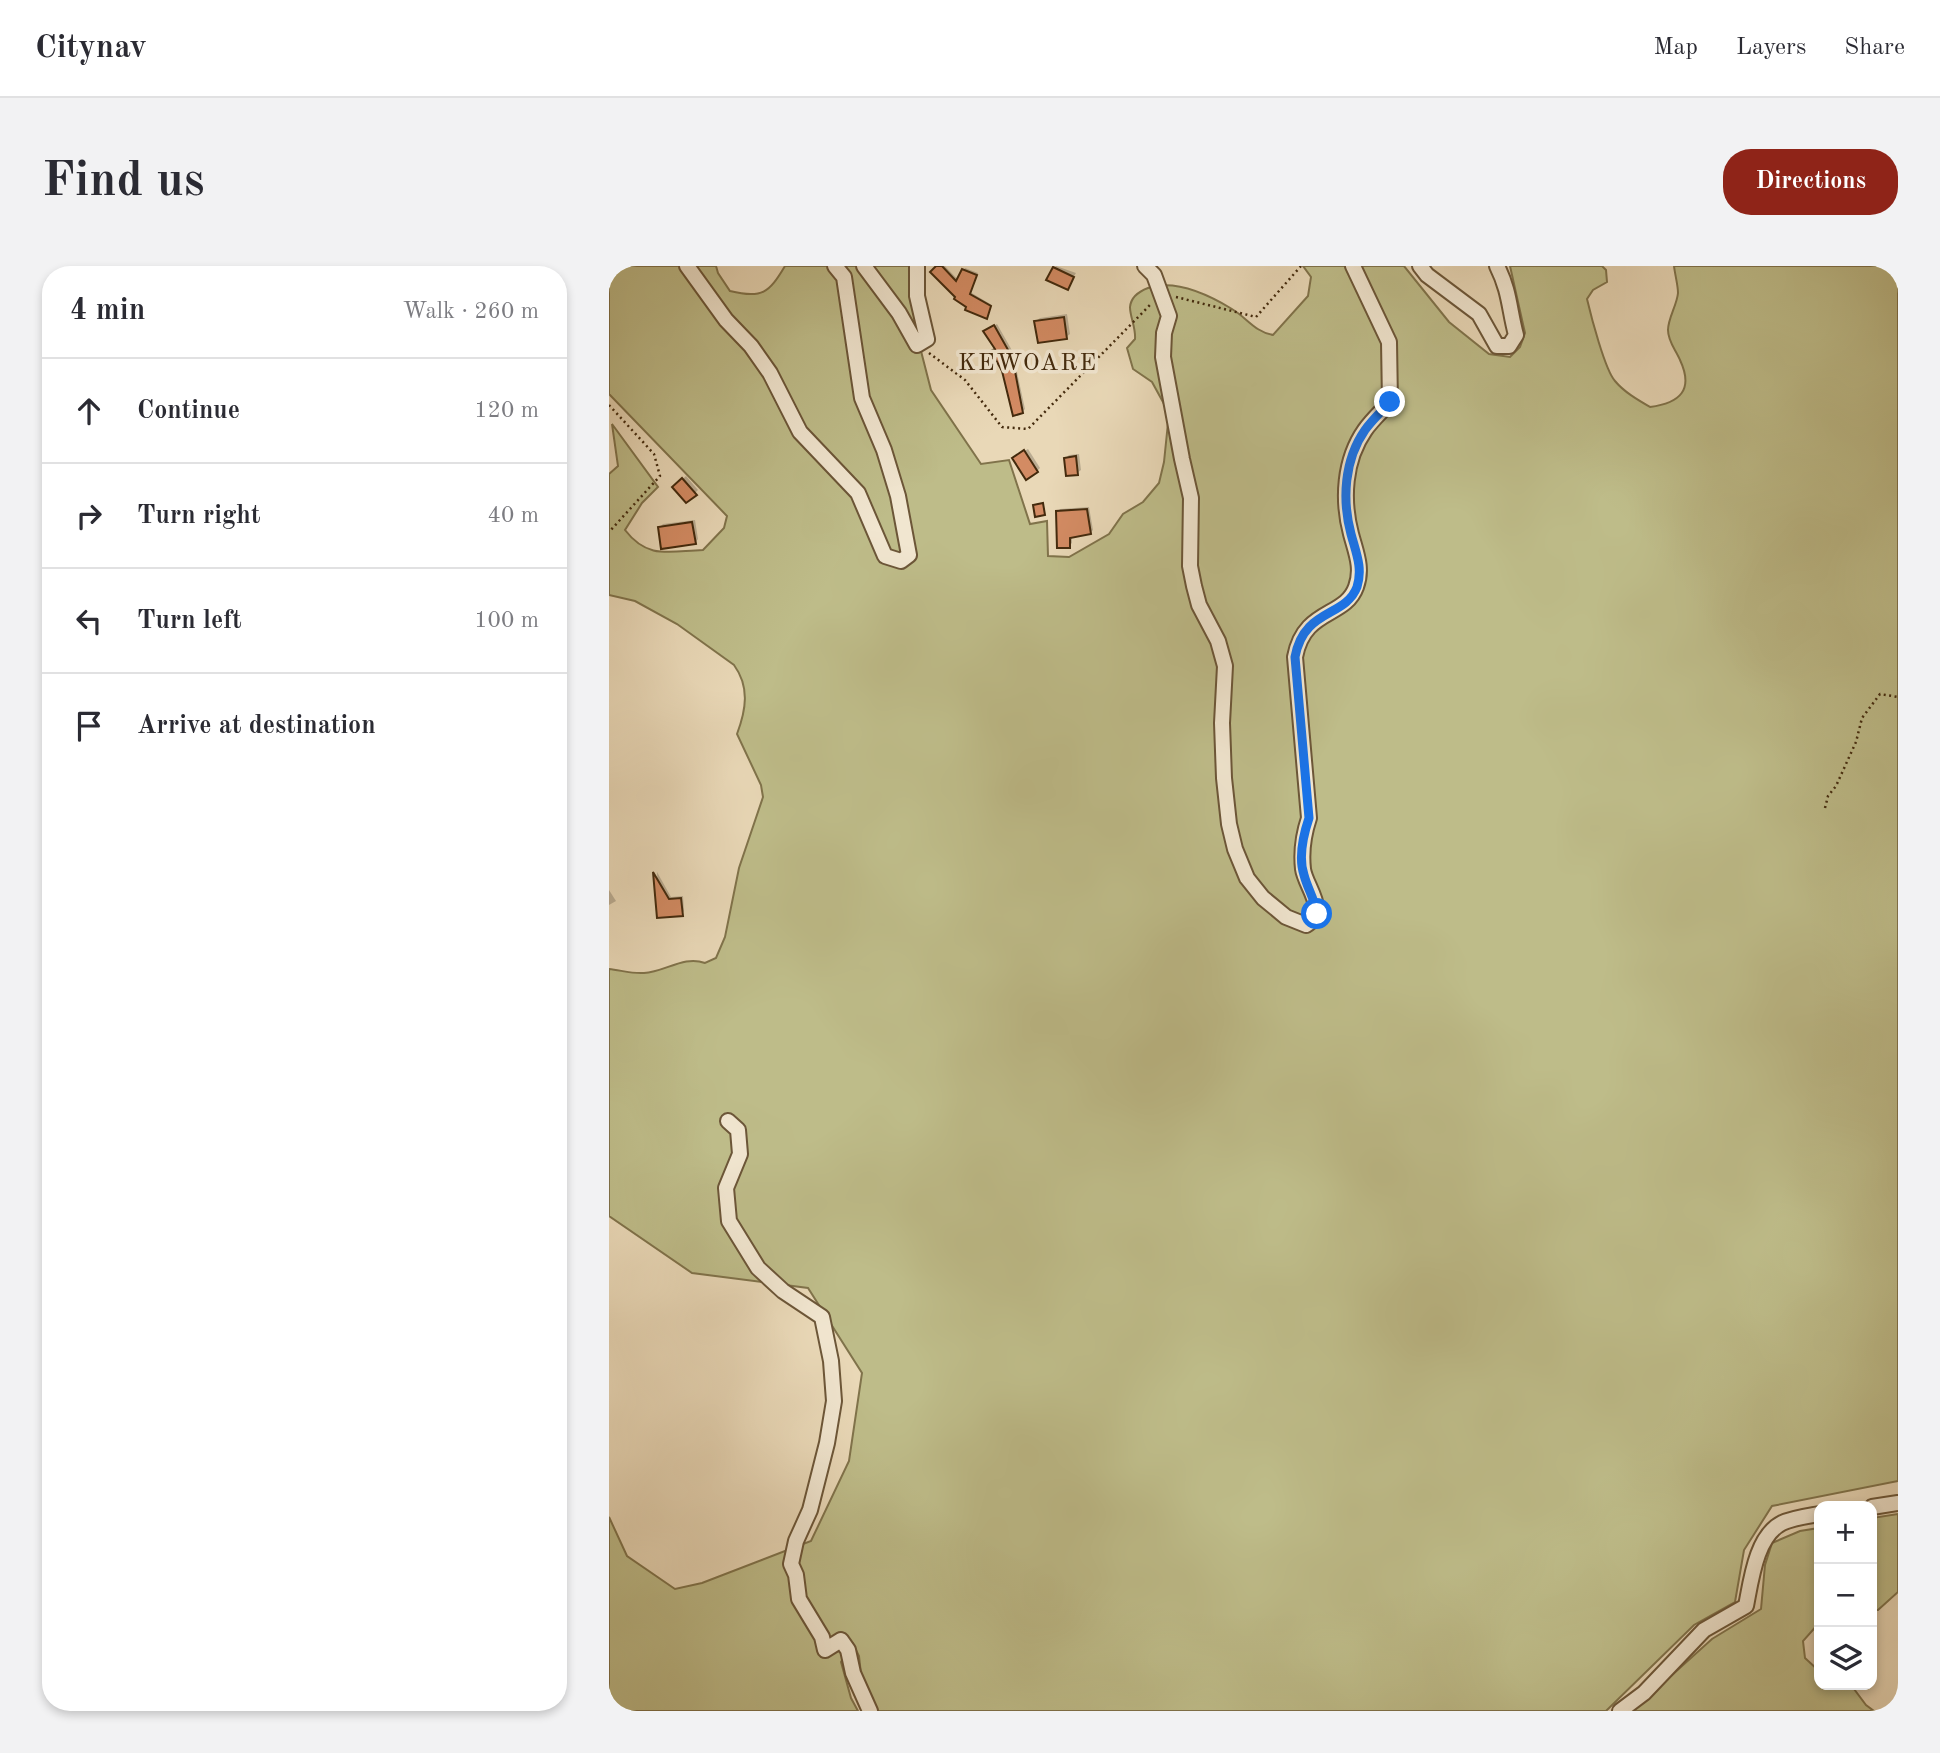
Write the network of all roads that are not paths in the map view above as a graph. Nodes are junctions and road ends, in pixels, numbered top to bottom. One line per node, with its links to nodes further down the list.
1 (688, 266): 2 (street)
2 (835, 266)
3 (865, 266): 4 (street)
4 (917, 266)
5 (1145, 266): 6 (street)
6 (1353, 266)
7 (1419, 266): 8 (street)
8 (1497, 266)
9 (728, 1121): 13 (street)
10 (1898, 1503): 11 (street)
11 (1877, 1506)
12 (1814, 1515): 14 (street)
13 (870, 1711)
14 (1620, 1711)

